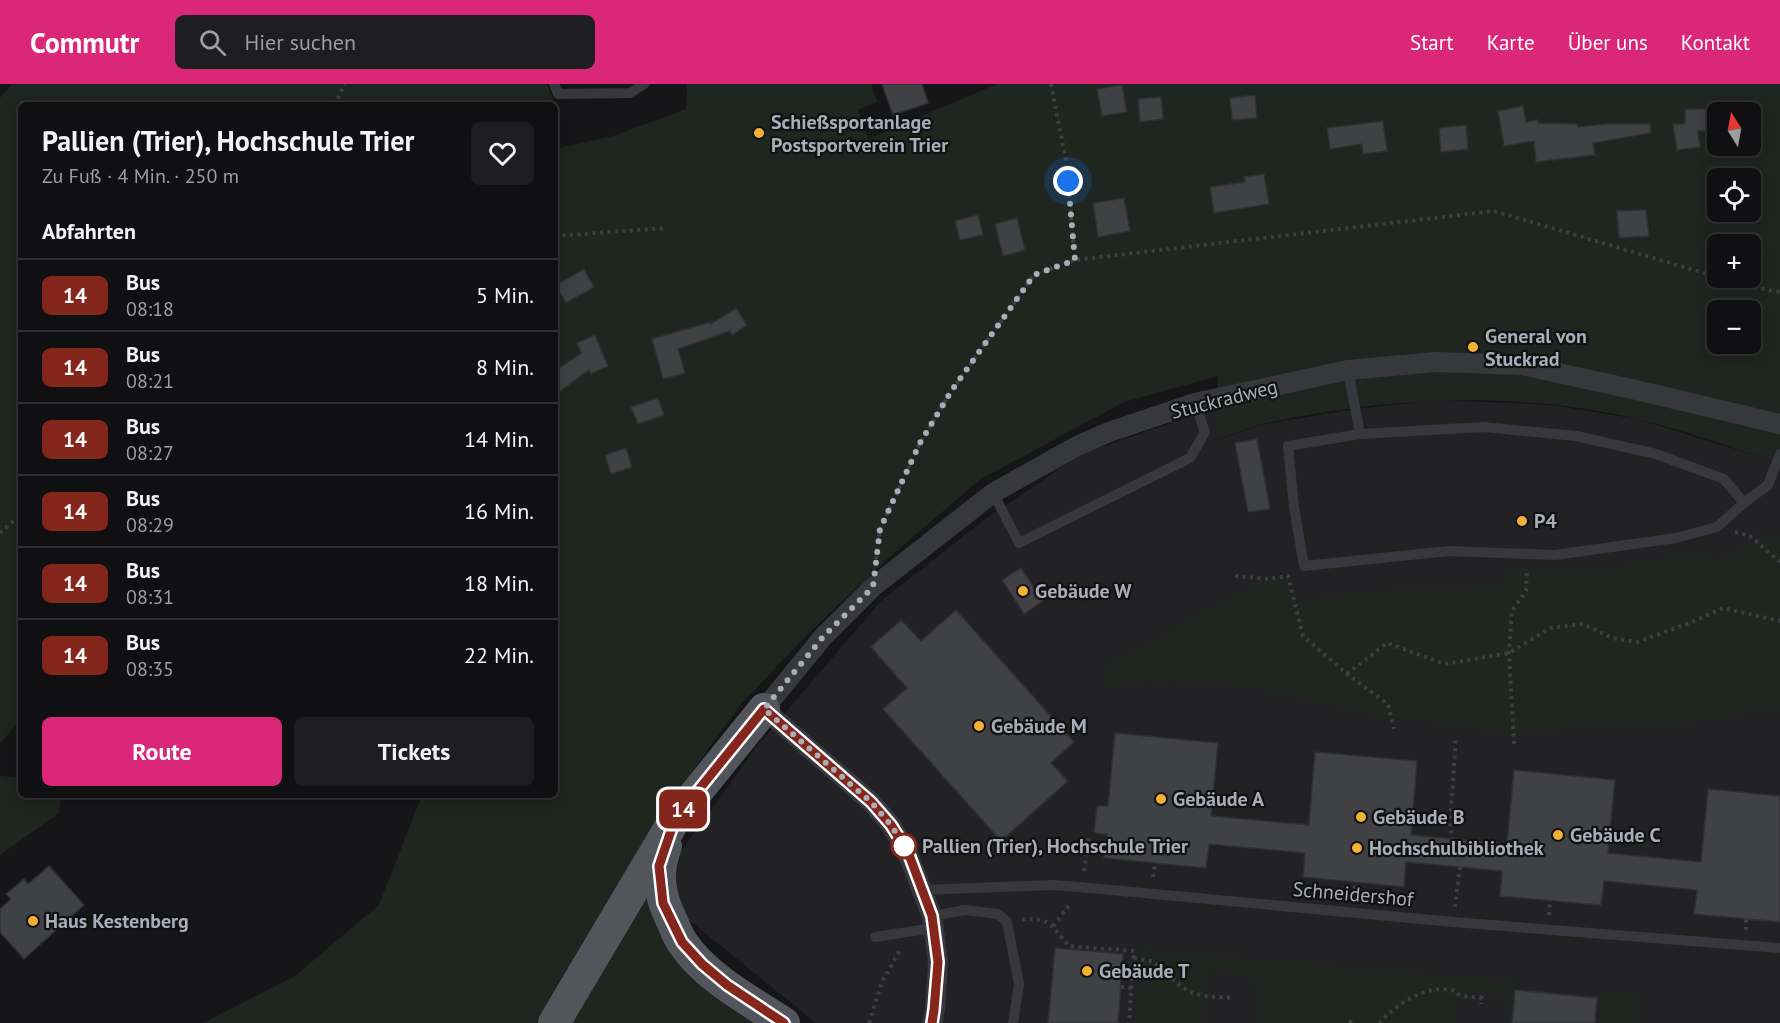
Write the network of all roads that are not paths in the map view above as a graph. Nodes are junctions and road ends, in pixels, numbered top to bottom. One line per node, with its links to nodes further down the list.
1 (555, 84): 2 (lane)
2 (644, 84)
3 (1348, 370): 4 (street, Stuckradweg); 5 (street, Stuckradweg); 6 (lane)
4 (1195, 403): 8 (street, Stuckradweg); 8 (lane)
5 (1780, 424)
6 (1360, 434): 9 (lane); 9 (lane)
7 (1780, 454): 9 (lane)
8 (993, 493): 10 (street, Stuckradweg)
9 (1744, 503)
10 (764, 709): 11 (main road); 12 (street)
11 (675, 819): 16 (main road); 17 (main road)
12 (922, 890): 13 (street); 15 (lane, Schneidershof)
13 (933, 922): 14 (lane); 18 (street); 19 (lane)
14 (875, 937)
15 (1780, 948)
16 (554, 1023)
17 (784, 1023)
18 (932, 1023)
19 (1013, 1023)

